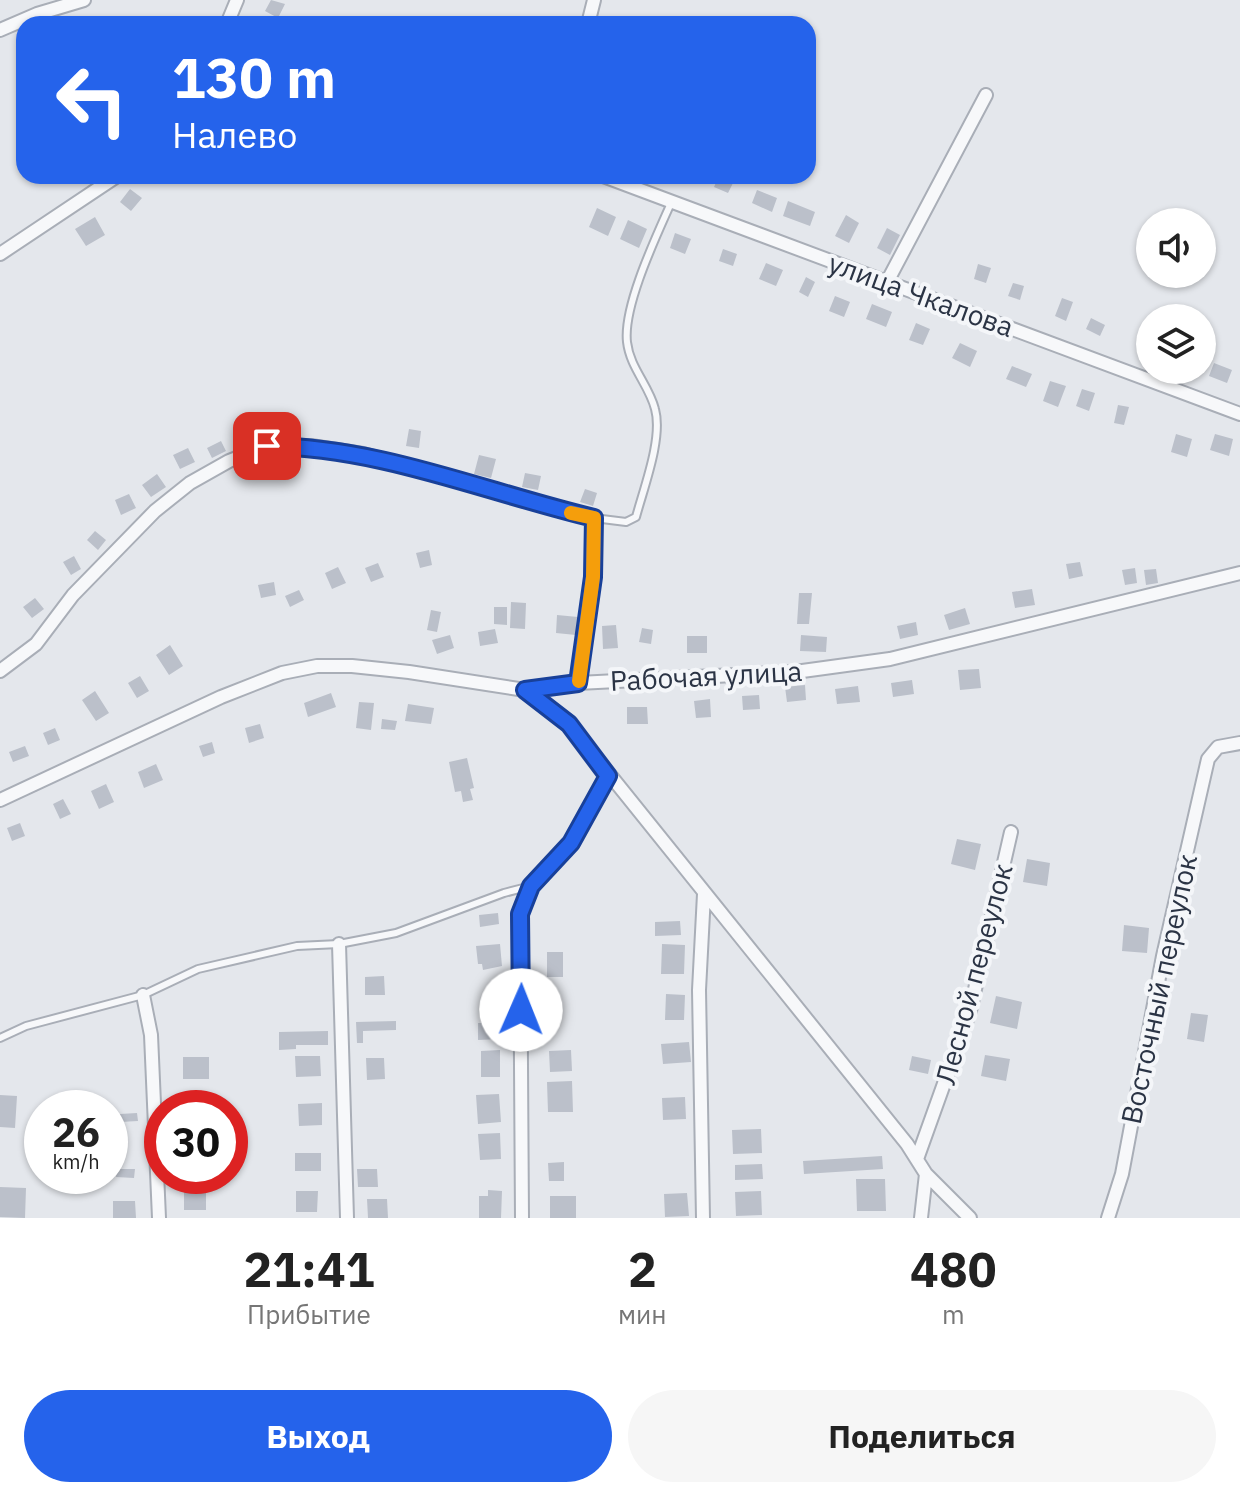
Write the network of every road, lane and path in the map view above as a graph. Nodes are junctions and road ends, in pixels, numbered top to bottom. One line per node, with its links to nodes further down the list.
1 (84, 0): 2 (street)
2 (32, 16)
3 (986, 95): 8 (street)
4 (105, 184): 7 (street)
5 (624, 184): 6 (street, улица Чкалова)
6 (671, 202): 8 (street, улица Чкалова); 10 (lane)
7 (0, 254)
8 (887, 282): 9 (street, улица Чкалова)
9 (1240, 414)
10 (594, 518): 12 (street); 13 (lane)
11 (1240, 573): 13 (street, Рабочая улица)
12 (0, 671)
13 (578, 683): 14 (street, Рабочая улица)
14 (525, 690): 16 (street); 17 (street, Рабочая улица)
15 (1240, 743): 32 (street, Восточный переулок)
16 (608, 776): 19 (street); 20 (street)
17 (0, 800)
18 (1011, 832): 24 (street, Лесной переулок)
19 (531, 886): 21 (lane); 28 (street)
20 (704, 894): 24 (street); 29 (street)
21 (339, 944): 22 (lane); 27 (street)
22 (143, 995): 23 (lane); 26 (street)
23 (0, 1038)
24 (917, 1159): 25 (street)
25 (926, 1174): 30 (street); 31 (street)
26 (159, 1218)
27 (347, 1218)
28 (522, 1218)
29 (703, 1218)
30 (921, 1218)
31 (970, 1218)
32 (1108, 1218)

